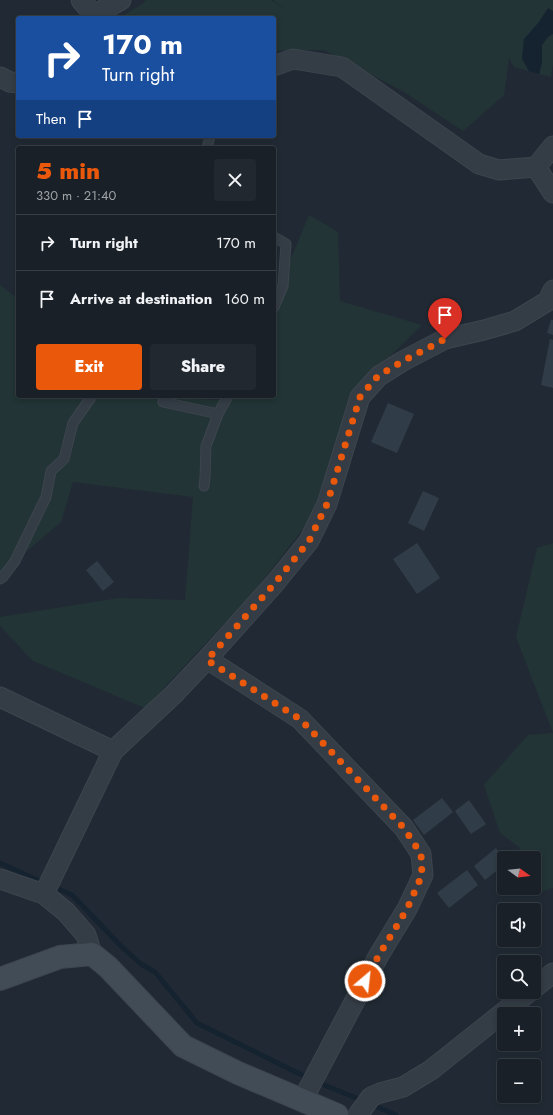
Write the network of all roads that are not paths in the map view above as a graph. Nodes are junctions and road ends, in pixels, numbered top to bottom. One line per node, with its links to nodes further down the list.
1 (81, 0): 2 (street)
2 (121, 0)
3 (276, 65): 7 (street)
4 (0, 77): 5 (street)
5 (16, 83)
6 (553, 146): 7 (street)
7 (536, 167): 8 (street)
8 (553, 194)
9 (276, 238): 11 (lane)
10 (553, 290): 18 (street)
11 (276, 302)
12 (91, 398): 17 (lane)
13 (227, 398): 15 (lane)
14 (163, 402): 15 (lane)
15 (218, 414): 16 (lane)
16 (204, 486)
17 (0, 579)
18 (207, 660): 20 (street); 28 (street)
19 (0, 697): 20 (street)
20 (113, 751): 22 (street)
21 (0, 879): 22 (street)
22 (48, 886): 23 (street)
23 (92, 954): 25 (street); 28 (street)
24 (553, 973): 26 (street)
25 (0, 978)
26 (541, 982)
27 (520, 999): 29 (street)
28 (304, 1096): 30 (street)
29 (363, 1108)
30 (337, 1115)

